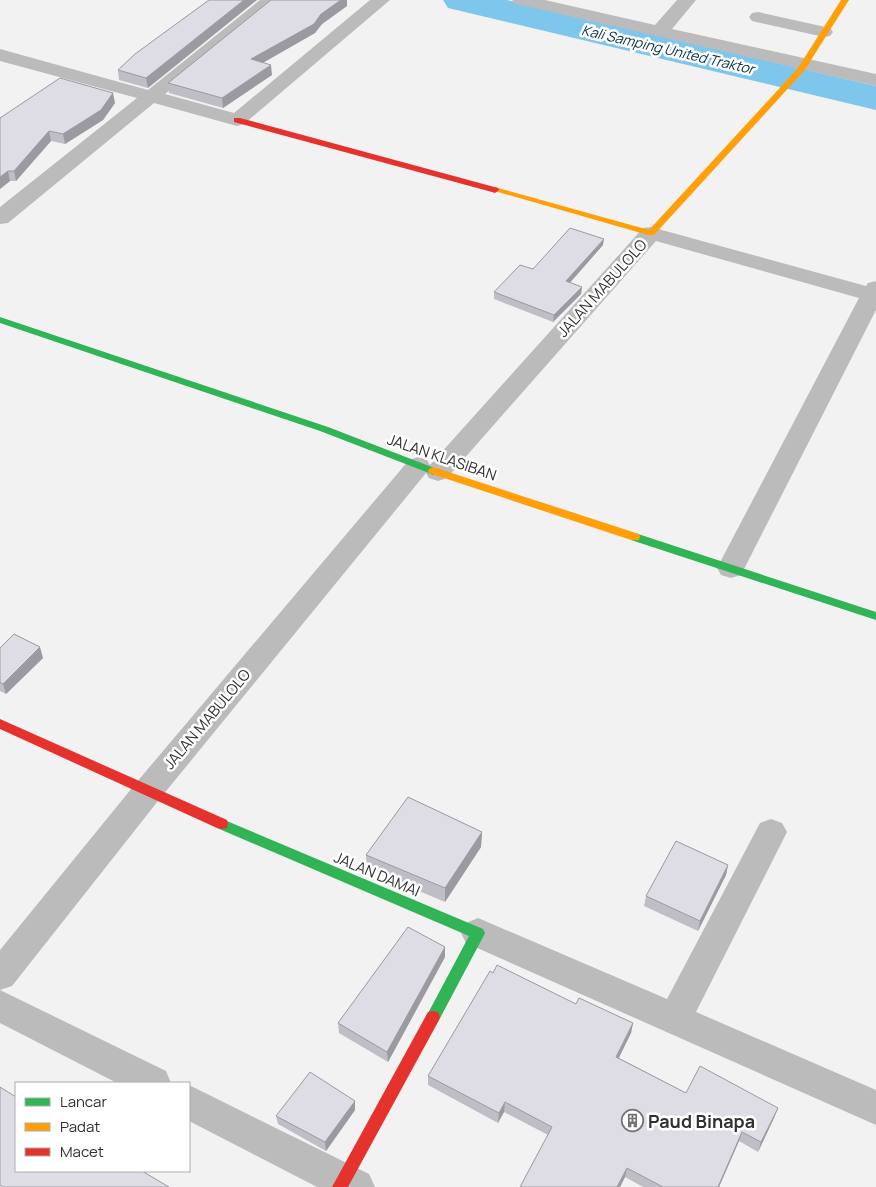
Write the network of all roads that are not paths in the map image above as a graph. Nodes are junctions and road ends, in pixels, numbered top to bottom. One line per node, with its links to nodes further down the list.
1 (271, 0): 18 (street)
2 (381, 0): 19 (street)
3 (521, 0): 8 (street)
4 (599, 0): 8 (street)
5 (687, 0): 10 (street)
6 (771, 0): 9 (street)
7 (845, 0): 11 (street)
8 (585, 16): 10 (street)
9 (758, 17): 11 (street); 12 (street)
10 (660, 32): 12 (street)
11 (824, 32): 14 (street)
12 (735, 49): 14 (street)
13 (0, 55): 15 (street)
14 (800, 69): 16 (street); 21 (street)
15 (66, 74): 17 (street); 18 (street)
16 (876, 80)
17 (44, 89)
18 (149, 96): 19 (street); 20 (street)
19 (237, 120): 21 (street)
20 (0, 218)
21 (651, 233): 22 (street, JALAN MABULOLO); 24 (street, JALAN MABULOLO)
22 (875, 293): 25 (street)
23 (0, 320): 24 (street, JALAN KLASIBAN)
24 (428, 469): 25 (street, JALAN KLASIBAN); 28 (street, JALAN MABULOLO)
25 (731, 568): 26 (street, JALAN KLASIBAN)
26 (876, 616)
27 (0, 724): 28 (street, JALAN DAMAI)
28 (147, 792): 30 (street, JALAN DAMAI); 31 (street, JALAN MABULOLO)
29 (771, 832): 33 (street)
30 (478, 933): 33 (street); 37 (street)
31 (0, 975)
32 (0, 1006): 34 (street)
33 (674, 1020): 36 (street)
34 (151, 1082)
35 (190, 1103): 37 (street)
36 (876, 1108)
37 (347, 1185)

